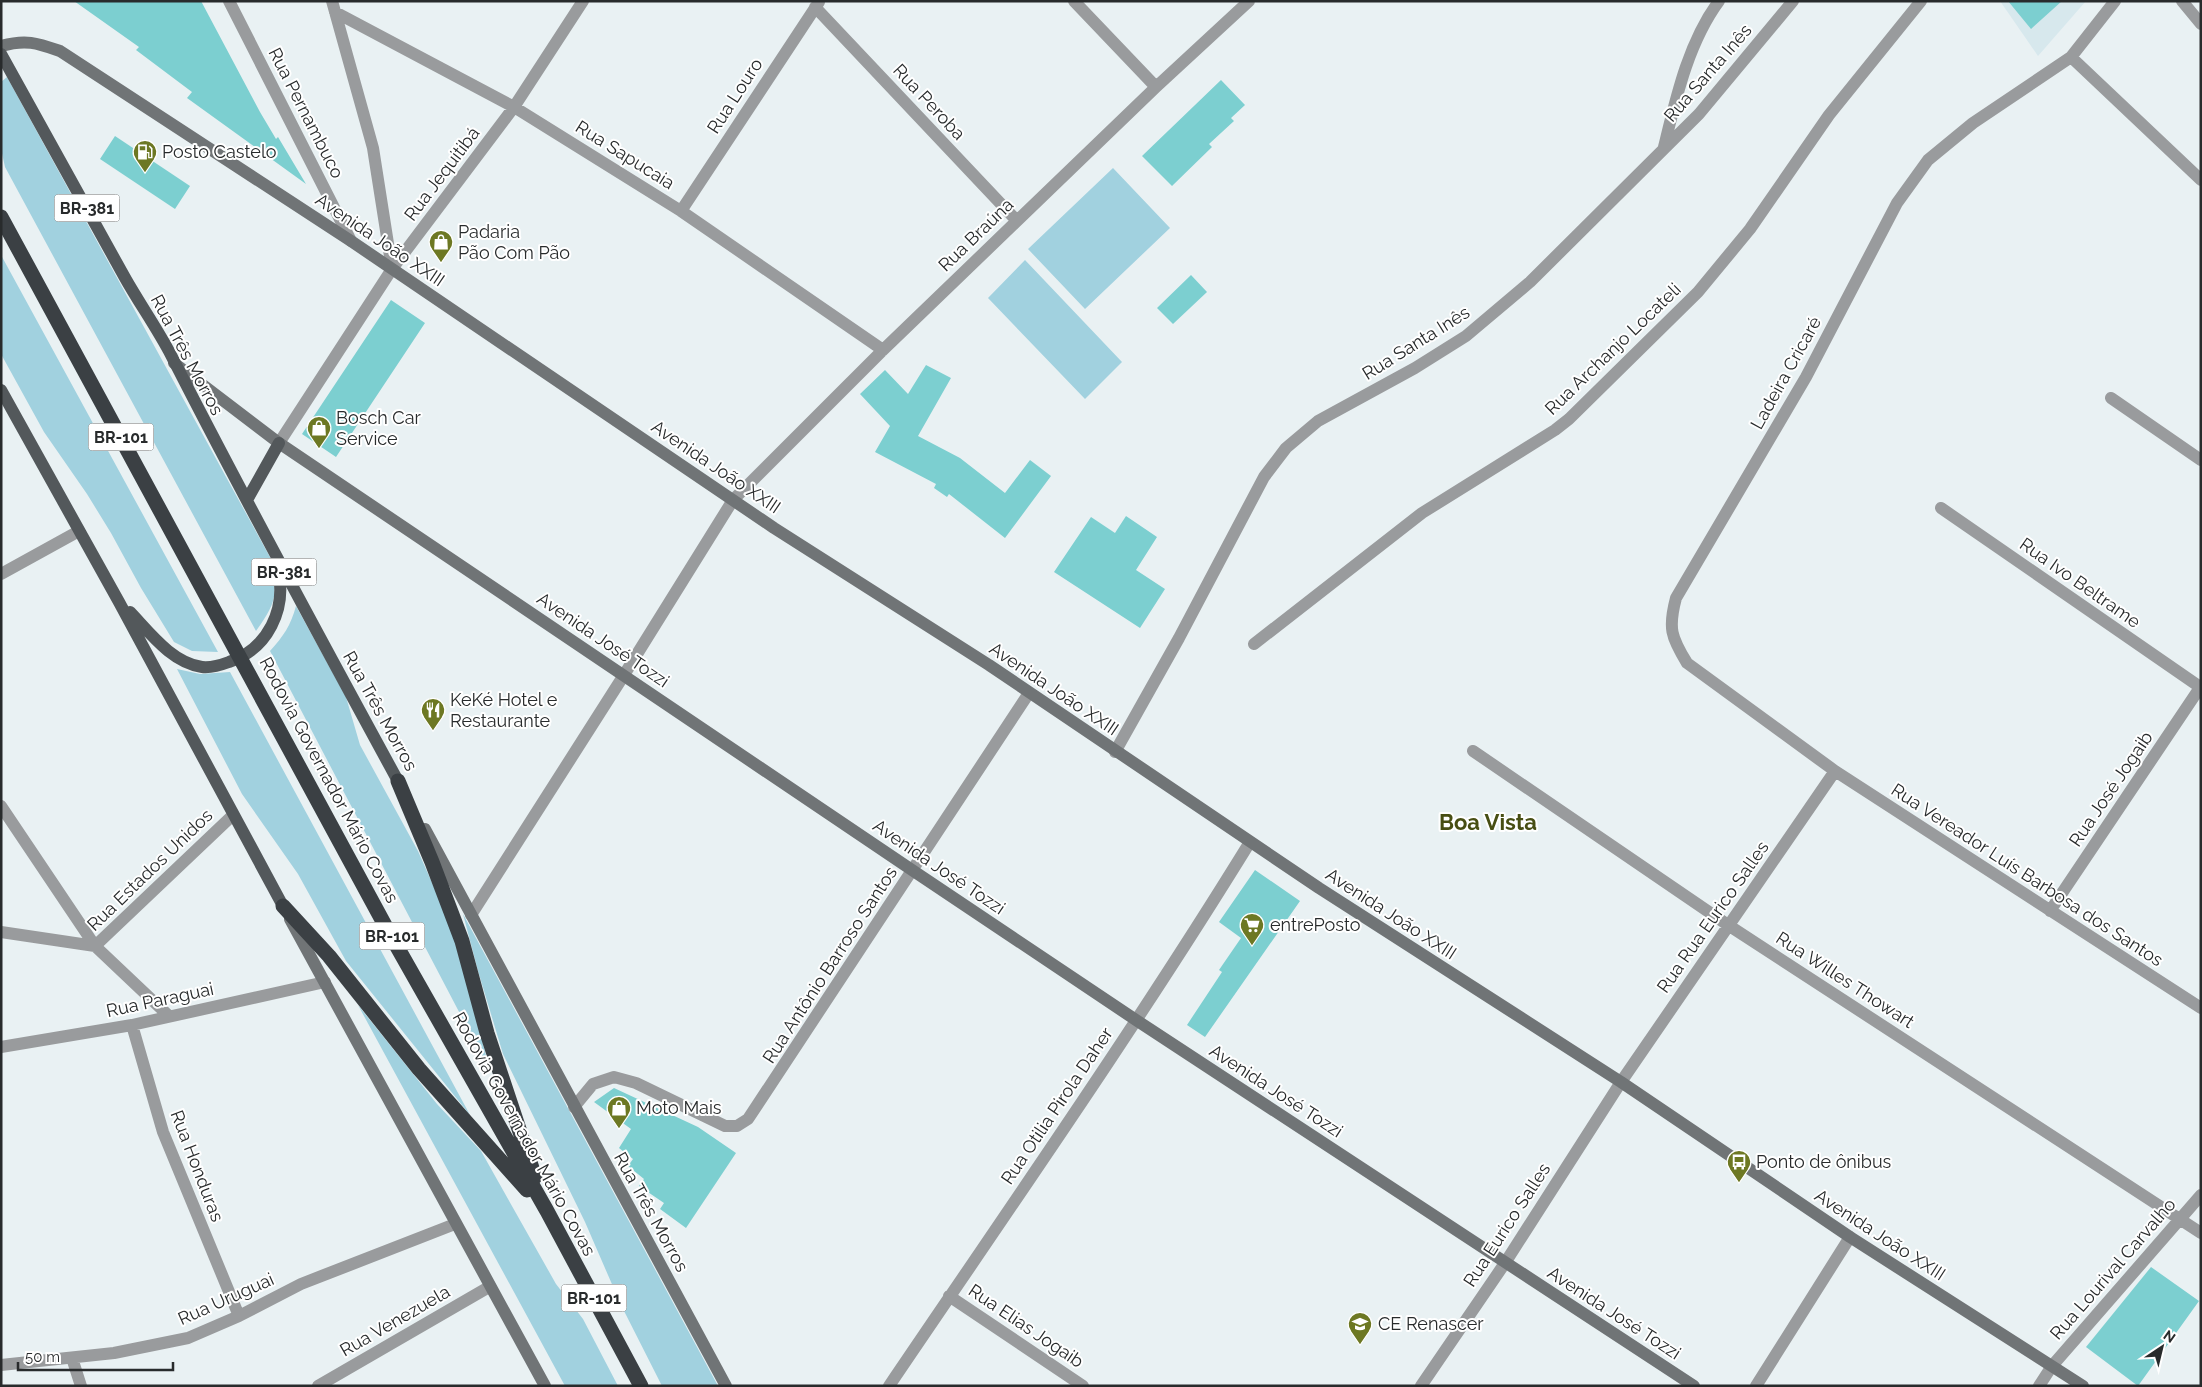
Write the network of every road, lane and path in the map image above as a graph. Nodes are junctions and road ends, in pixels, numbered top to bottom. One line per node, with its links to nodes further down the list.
1 (229, 1): 23 (street, Rua Pernambuco)
2 (583, 1): 17 (street, Rua Jequitibá)
3 (1074, 1): 16 (street)
4 (1249, 1): 16 (street, Rua Braúna)
5 (1719, 1): 18 (street)
6 (1793, 1): 18 (street, Rua Santa Inês)
7 (1920, 1): 38 (street, Rua Archanjo Locateli)
8 (2115, 1): 15 (street, Ladeira Cricaré)
9 (2182, 1): 12 (street)
10 (817, 4): 20 (street, Rua Louro); 22 (street, Rua Peroba)
11 (333, 7): 17 (street, Rua Sapucaia); 24 (street)
12 (2201, 24)
13 (1, 46): 23 (street, Avenida João XXIII)
14 (1, 54): 26 (main road, Rua Três Morros / BR-381)
15 (2072, 57): 19 (street); 45 (street, Ladeira Cricaré)
16 (1156, 87): 22 (street, Rua Braúna)
17 (514, 107): 20 (street, Rua Sapucaia); 24 (street, Rua Jequitibá)
18 (1664, 147): 44 (street, Rua Santa Inês)
19 (2201, 180)
20 (682, 211): 25 (street, Rua Sapucaia)
21 (1, 217): 39 (highway, Rodovia Governador Mário Covas / BR-101)
22 (1016, 221): 25 (street, Rua Braúna)
23 (351, 241): 24 (street, Avenida João XXIII)
24 (392, 270): 29 (street, Rua Jequitibá); 32 (street, Avenida João XXIII)
25 (883, 350): 32 (street, Rua Braúna)
26 (174, 362): 29 (street, Avenida José Tozzi); 31 (main road, Rua Três Morros / BR-381)
27 (1, 390): 34 (main road)
28 (2111, 398): 30 (street)
29 (279, 443): 31 (main road); 40 (street, Avenida José Tozzi)
30 (2201, 460)
31 (247, 500): 35 (main road, Rua Três Morros / BR-381)
32 (733, 500): 40 (street, Rua Braúna); 42 (street, Avenida João XXIII)
33 (1941, 508): 41 (street, Rua Ivo Beltrame)
34 (79, 531): 36 (street); 37 (main road)
35 (275, 556): 39 (main road); 46 (main road, Rua Três Morros / BR-381)
36 (1, 574)
37 (119, 602): 39 (main road); 48 (main road)
38 (1254, 644)
39 (242, 658): 66 (highway, Rodovia Governador Mário Covas / BR-101)
40 (624, 675): 50 (street, Avenida José Tozzi); 53 (street, Rua Braúna)
41 (2200, 686): 52 (street, Rua José Jogaib)
42 (1029, 693): 44 (street, Avenida João XXIII); 50 (street, Rua Antônio Barroso Santos)
43 (1473, 751): 54 (street, Rua Willes Thowart)
44 (1115, 752): 49 (street, Avenida João XXIII)
45 (1835, 771): 52 (street, Rua Vereador Luís Barbosa dos Santos); 54 (street, Rua Rua Eurico Salles)
46 (398, 781): 53 (street, Rua Três Morros / BR-381); 66 (highway)
47 (1, 806): 56 (street)
48 (233, 815): 51 (main road); 56 (street, Rua Estados Unidos)
49 (1250, 842): 60 (street, Rua Otilia Pirola Daher); 63 (street, Avenida João XXIII)
50 (912, 870): 60 (street, Avenida José Tozzi); 64 (street, Rua Antônio Barroso Santos)
51 (283, 906): 57 (street); 66 (highway)
52 (2050, 911): 58 (street, Rua Vereador Luís Barbosa dos Santos)
53 (471, 915): 64 (street, Rua Três Morros / BR-381)
54 (1728, 925): 63 (street, Rua Rua Eurico Salles); 67 (street, Rua Willes Thowart)
55 (1, 932): 56 (street, Rua Estados Unidos)
56 (95, 946): 59 (street)
57 (325, 982): 59 (street, Rua Paraguai); 68 (street)
58 (2201, 1008)
59 (169, 1016): 61 (street, Rua Paraguai)
60 (1136, 1020): 71 (street, Avenida José Tozzi); 73 (street, Rua Otilia Pirola Daher)
61 (132, 1025): 62 (street, Rua Paraguai); 74 (street, Rua Honduras)
62 (3, 1049)
63 (1621, 1082): 70 (street, Avenida João XXIII); 71 (street, Rua Eurico Salles)
64 (574, 1107): 82 (street, Rua Três Morros / BR-381)
65 (2201, 1195): 67 (street, Rua Lourival Carvalho)
66 (547, 1212): 81 (highway, Rodovia Governador Mário Covas / BR-101)
67 (2180, 1220): 69 (street, Rua Willes Thowart); 77 (street, Rua Lourival Carvalho)
68 (455, 1224): 72 (street); 74 (street, Rua Uruguai)
69 (2201, 1233)
70 (1850, 1237): 77 (street, Avenida João XXIII); 87 (street)
71 (1505, 1263): 85 (street, Rua Eurico Salles); 86 (street, Avenida José Tozzi)
72 (489, 1287): 79 (street, Rua Venezuela); 80 (street)
73 (949, 1296): 83 (street, Rua Otilia Pirola Daher); 84 (street, Rua Elias Jogaib)
74 (239, 1316): 75 (street, Rua Uruguai)
75 (72, 1358): 76 (street, Rua Uruguai); 78 (street)
76 (1, 1365)
77 (2052, 1366): 88 (street, Rua Lourival Carvalho); 89 (street, Avenida João XXIII)
78 (81, 1386)
79 (318, 1386)
80 (545, 1386)
81 (641, 1386)
82 (726, 1386)
83 (889, 1386)
84 (1083, 1386)
85 (1421, 1386)
86 (1694, 1386)
87 (1756, 1386)
88 (2038, 1386)
89 (2083, 1386)

